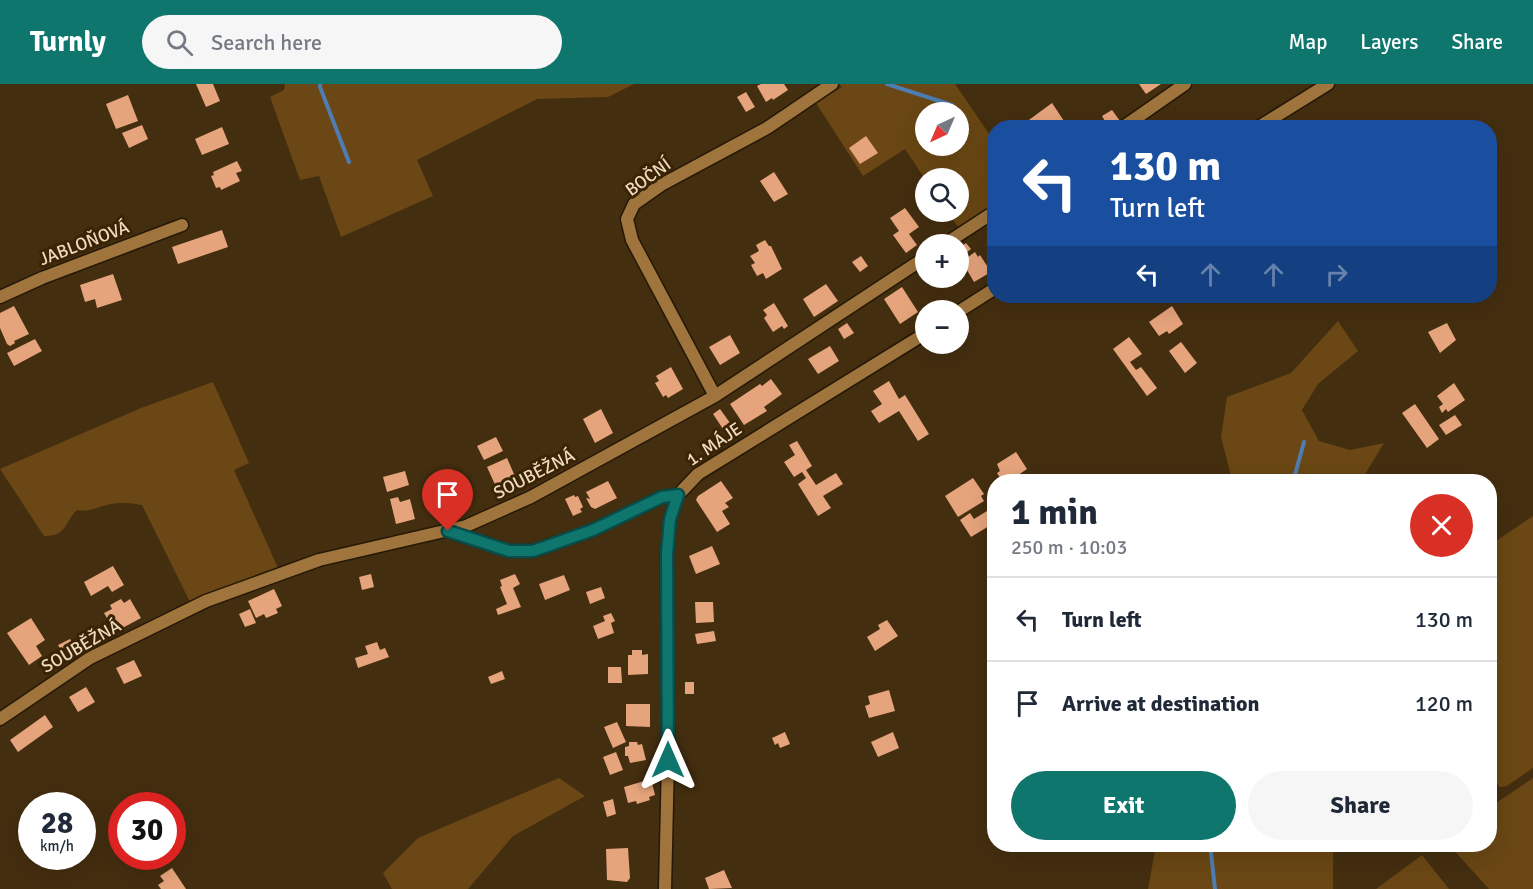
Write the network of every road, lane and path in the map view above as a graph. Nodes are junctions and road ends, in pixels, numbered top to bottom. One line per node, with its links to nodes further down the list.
1 (832, 84): 14 (street, BOČNÍ)
2 (1185, 84): 4 (street)
3 (1328, 84): 5 (street)
4 (1133, 120)
5 (1270, 120)
6 (987, 217): 8 (street)
7 (182, 225): 11 (street, JABLOŇOVÁ)
8 (960, 234)
9 (915, 264): 14 (street, SOUBĚŽNÁ)
10 (987, 293): 12 (street)
11 (0, 297)
12 (969, 305)
13 (915, 340): 15 (street, 1. MÁJE)
14 (715, 396): 16 (street, SOUBĚŽNÁ)
15 (678, 495): 16 (street); 18 (street, 1. MÁJE)
16 (448, 531): 17 (street, SOUBĚŽNÁ)
17 (0, 719)
18 (665, 889)

